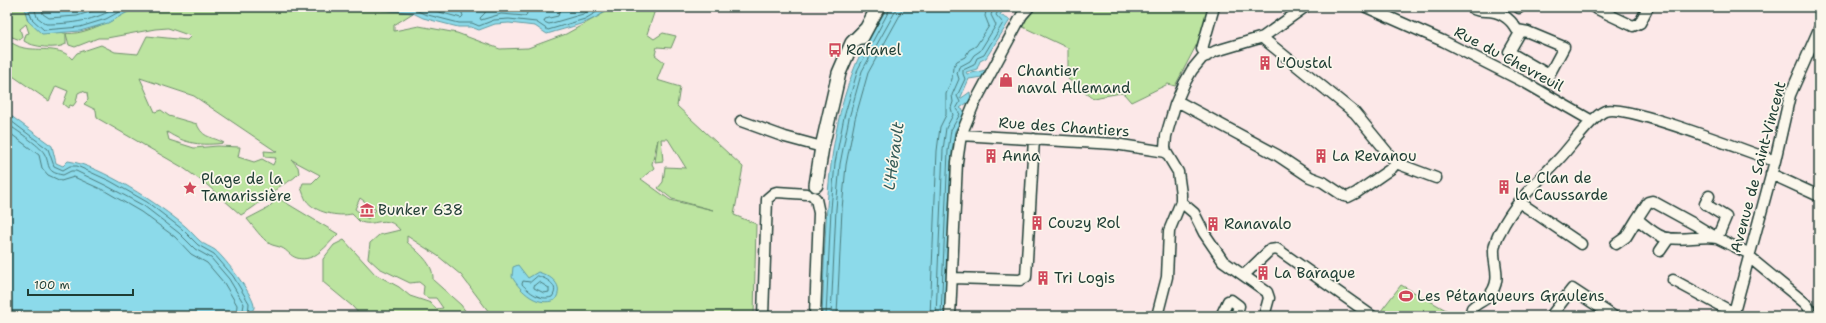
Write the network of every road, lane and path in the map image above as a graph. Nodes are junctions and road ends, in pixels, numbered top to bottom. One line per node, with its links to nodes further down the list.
1 (878, 7): 18 (main road)
2 (1028, 7): 16 (street)
3 (1214, 7): 12 (street)
4 (1305, 7): 11 (street)
5 (1366, 7): 15 (street, Rue du Chevreuil)
6 (1471, 7): 10 (street)
7 (1593, 7): 8 (street)
8 (1648, 7)
9 (1819, 29): 20 (street, Avenue de Saint-Vincent)
10 (1520, 31): 10 (street)
11 (1264, 37): 12 (street); 21 (street)
12 (1207, 56): 13 (street)
13 (1177, 101): 19 (street); 21 (street)
14 (740, 121): 18 (street)
15 (1592, 121): 20 (street); 28 (street)
16 (961, 135): 17 (street, Rue des Chantiers); 39 (street)
17 (1034, 139): 19 (street, Rue des Chantiers); 39 (street)
18 (822, 147): 24 (main road)
19 (1166, 152): 27 (street)
20 (1775, 161): 22 (street, Avenue de Saint-Vincent)
21 (1396, 163): 23 (street)
22 (1771, 174): 26 (street); 37 (street, Avenue de Saint-Vincent)
23 (1436, 178)
24 (811, 190): 44 (street); 45 (street)
25 (1709, 196): 32 (street)
26 (1819, 196)
27 (1180, 202): 38 (street); 47 (street)
28 (1519, 202): 34 (street); 52 (street)
29 (1637, 219): 30 (street); 31 (street); 35 (street)
30 (1694, 224): 32 (street); 33 (street)
31 (1669, 238): 33 (street); 36 (street)
32 (1717, 238): 33 (street); 37 (street)
33 (1691, 239)
34 (1581, 244)
35 (1616, 244)
36 (1660, 251)
37 (1750, 255): 41 (street); 42 (street, Avenue de Saint-Vincent)
38 (1244, 275): 50 (street); 51 (street)
39 (952, 278): 46 (street)
40 (1673, 280): 42 (street)
41 (1813, 310)
42 (1734, 314)
43 (1608, 315): 53 (street)
44 (763, 316)
45 (815, 316)
46 (950, 316)
47 (1157, 316)
48 (1221, 316): 49 (street)
49 (1236, 316)
50 (1264, 316)
51 (1372, 316)
52 (1470, 316)
53 (1551, 316)

